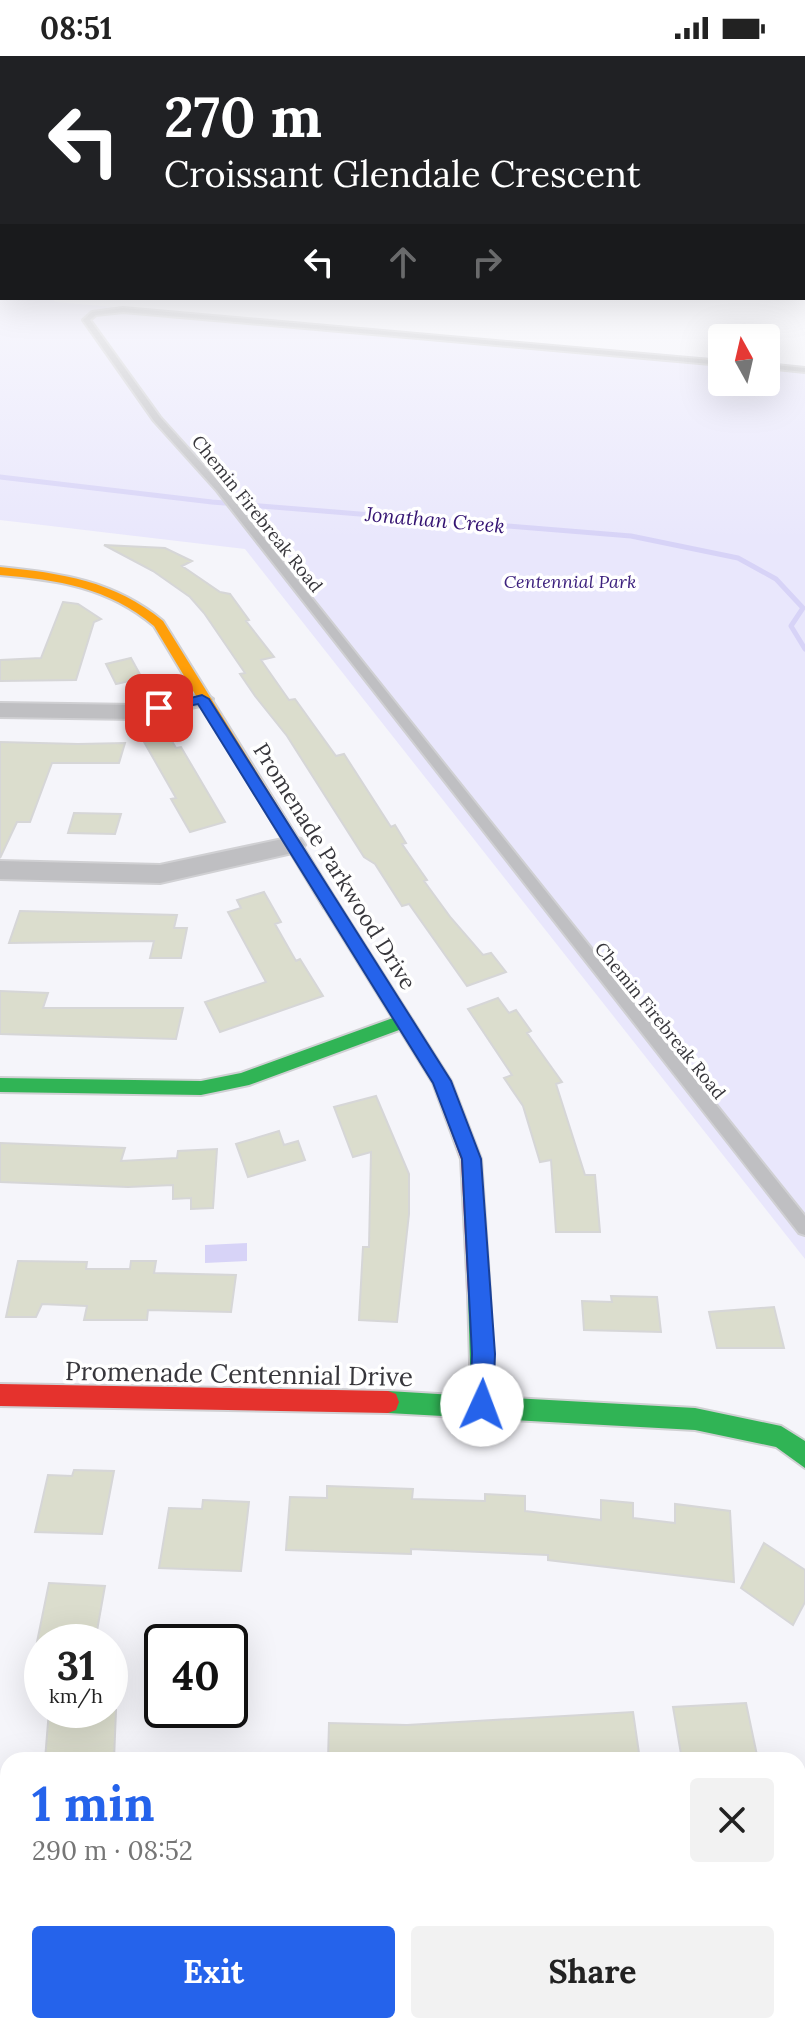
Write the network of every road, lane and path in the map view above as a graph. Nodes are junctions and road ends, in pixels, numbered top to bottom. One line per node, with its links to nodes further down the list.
1 (112, 356): 13 (lane, Chemin Firebreak Road)
2 (646, 356): 3 (lane, Chemin Firebreak Road)
3 (708, 362)
4 (780, 367): 5 (lane)
5 (805, 370)
6 (0, 571): 7 (street, Promenade Parkwood Drive)
7 (202, 699): 8 (street); 9 (street, Promenade Parkwood Drive)
8 (0, 710)
9 (292, 845): 10 (street); 11 (street, Promenade Parkwood Drive)
10 (0, 870)
11 (404, 1021): 12 (street); 15 (street, Promenade Parkwood Drive)
12 (0, 1085)
13 (805, 1228)
14 (0, 1395): 15 (street, Promenade Centennial Drive)
15 (482, 1405): 16 (street, Promenade Centennial Drive)
16 (805, 1456)

